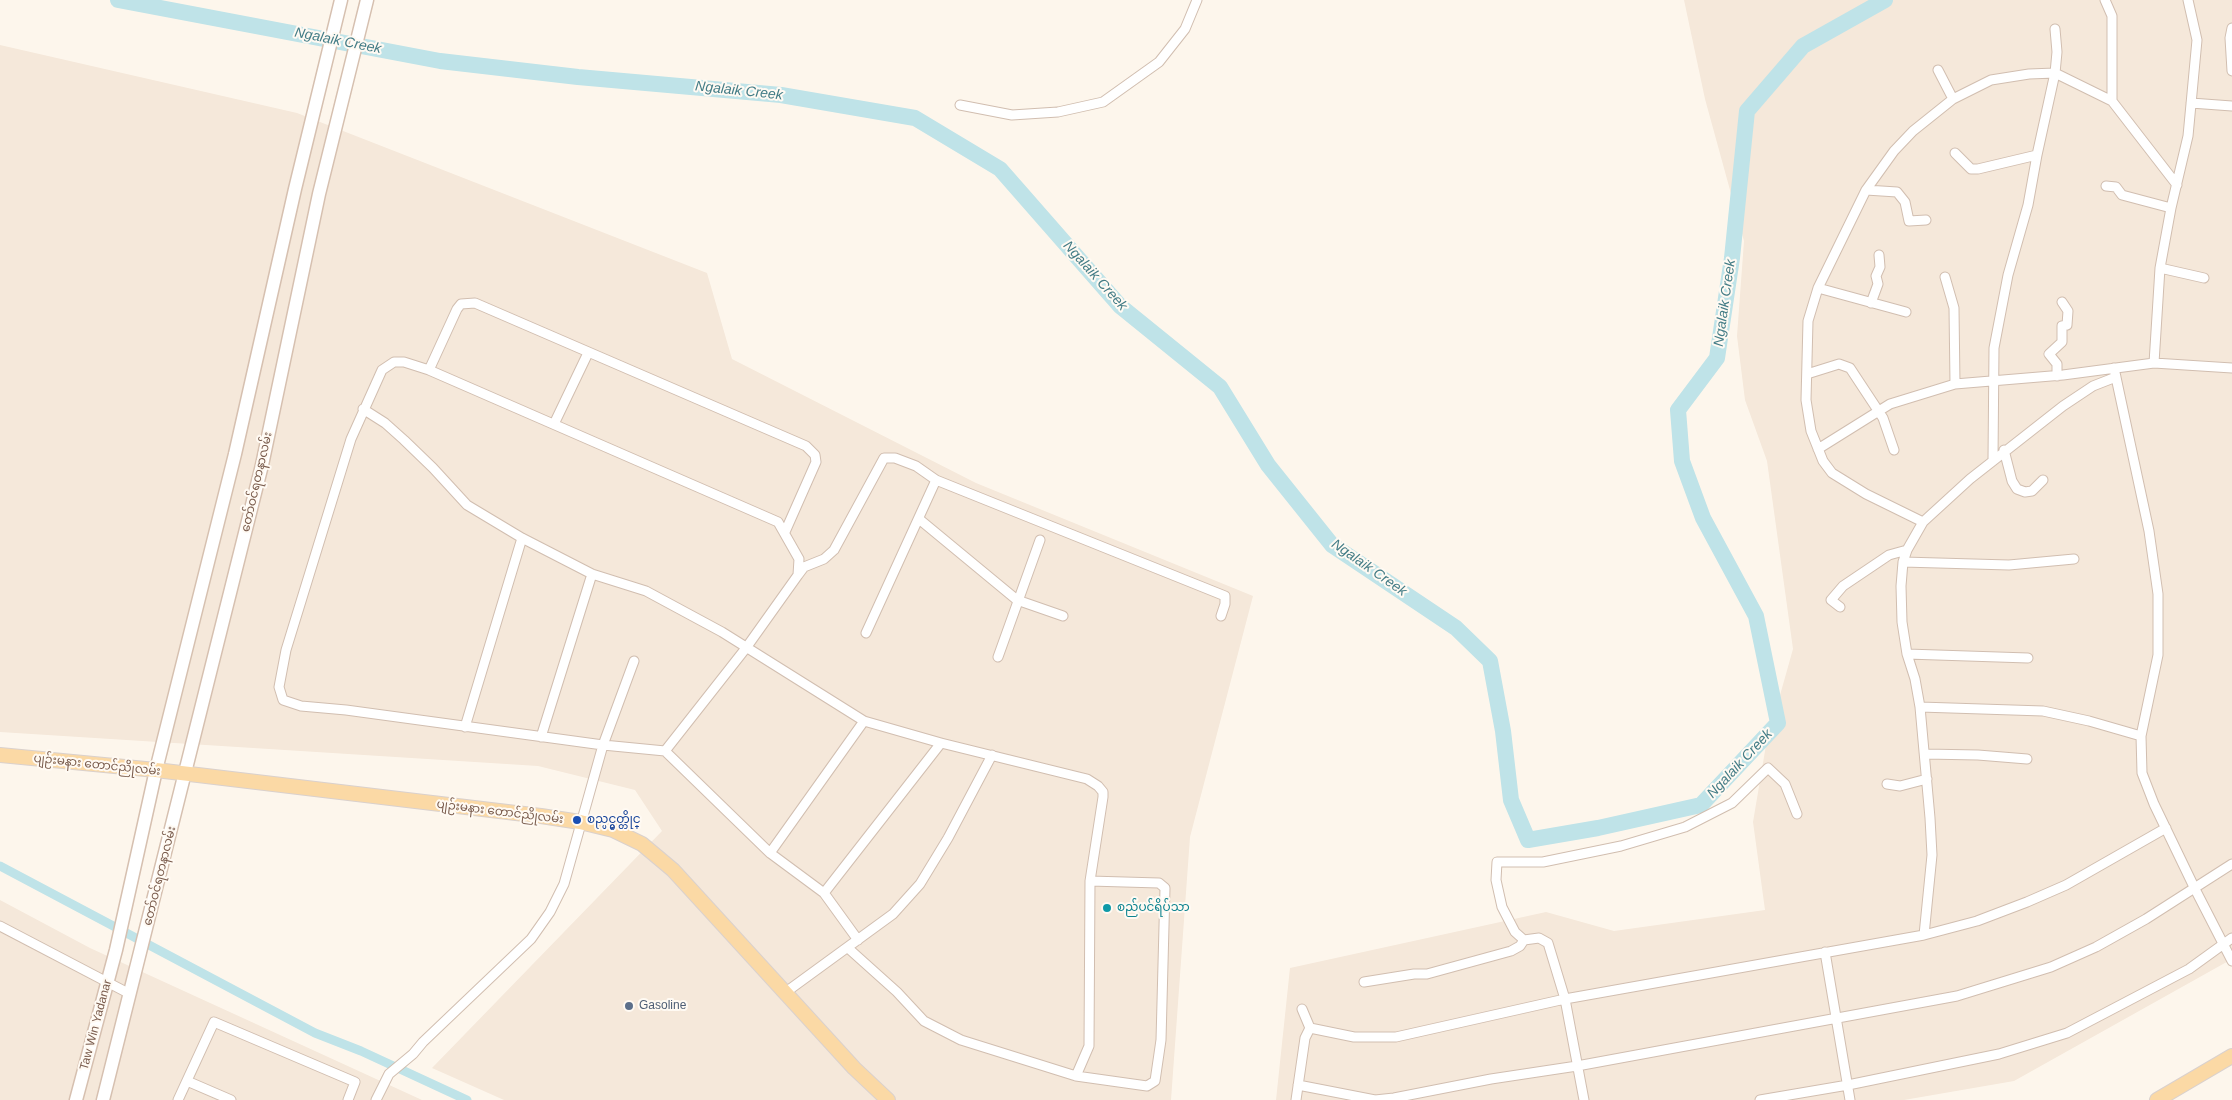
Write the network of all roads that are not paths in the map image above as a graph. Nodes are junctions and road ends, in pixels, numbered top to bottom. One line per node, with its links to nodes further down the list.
1 (341, 0): 81 (main road, တော်ဝင်ရတနာလမ်း)
2 (368, 0): 82 (main road, တော်ဝင်ရတနာလမ်း)
3 (1197, 0): 14 (street)
4 (2105, 0): 12 (street)
5 (2188, 0): 13 (street)
6 (2232, 28): 9 (street)
7 (2055, 29): 10 (street)
8 (1938, 70): 11 (street)
9 (2232, 71)
10 (2055, 74): 11 (street); 12 (street); 17 (street)
11 (1953, 99): 20 (street)
12 (2112, 100): 18 (street)
13 (2191, 104): 15 (street); 18 (street)
14 (960, 105)
15 (2232, 106)
16 (1955, 153): 17 (street)
17 (2037, 154): 38 (street)
18 (2177, 185): 21 (street)
19 (2106, 186): 21 (street)
20 (1866, 190): 22 (street); 27 (street)
21 (2171, 208): 24 (street)
22 (1926, 220)
23 (1879, 255): 29 (street)
24 (2160, 268): 26 (street); 32 (street)
25 (1945, 277): 39 (street)
26 (2204, 278)
27 (1818, 288): 29 (street); 36 (street)
28 (2062, 302): 37 (street)
29 (1871, 303): 30 (street)
30 (1906, 312)
31 (588, 353): 34 (street); 42 (street); 51 (street)
32 (2154, 363): 33 (street); 35 (street)
33 (2232, 368)
34 (429, 370): 40 (street); 42 (street)
35 (2115, 373): 37 (street); 45 (street); 72 (street)
36 (1806, 374): 41 (street); 43 (street)
37 (2057, 376): 38 (street)
38 (1992, 382): 39 (street); 46 (street)
39 (1955, 384): 41 (street)
40 (362, 409): 52 (street); 71 (street)
41 (1877, 411): 43 (street); 44 (street)
42 (554, 424): 51 (street)
43 (1818, 449): 50 (street)
44 (1894, 450)
45 (2004, 450): 46 (street); 48 (street)
46 (1993, 459): 50 (street)
47 (936, 480): 49 (street); 58 (street); 62 (street)
48 (2042, 480)
49 (919, 520): 59 (street); 63 (street)
50 (1923, 522): 54 (street)
51 (785, 532): 58 (street)
52 (522, 538): 57 (street); 71 (street)
53 (1040, 540): 59 (street)
54 (1907, 550): 56 (street); 60 (street)
55 (2074, 559): 56 (street)
56 (1903, 562): 65 (street)
57 (592, 574): 64 (street); 73 (street)
58 (798, 575): 64 (street)
59 (1018, 600): 61 (street); 66 (street)
60 (1840, 607)
61 (1063, 616)
62 (1220, 616)
63 (866, 633)
64 (746, 648): 70 (street); 76 (street)
65 (1907, 654): 67 (street); 69 (street)
66 (998, 657)
67 (2028, 658)
68 (634, 662): 75 (street)
69 (1920, 707): 72 (street); 77 (street)
70 (864, 721): 74 (street); 88 (street)
71 (465, 727): 73 (street)
72 (2141, 736): 87 (street)
73 (541, 737): 75 (street)
74 (941, 742): 79 (street); 92 (street)
75 (603, 746): 76 (street); 86 (street)
76 (665, 751): 88 (street)
77 (1925, 754): 80 (street); 83 (street)
78 (0, 755): 81 (main road, ပျဉ်းမနား တောင်ညိုလမ်း)
79 (992, 755): 90 (street); 96 (street)
80 (2028, 759)
81 (156, 770): 82 (main road, ပျဉ်းမနား တောင်ညိုလမ်း); 100 (main road, တော်ဝင်ရတနာလမ်း)
82 (185, 774): 86 (main road, ပျဉ်းမနား တောင်ညိုလမ်း); 103 (main road, တော်ဝင်ရတနာလမ်း)
83 (1927, 780): 84 (street); 94 (street)
84 (1887, 784)
85 (1797, 814): 97 (street)
86 (580, 822): 106 (main road, ပျဉ်းမနား တောင်ညိုလမ်း); 123 (street)
87 (2166, 828): 91 (street); 94 (street)
88 (770, 853): 92 (street)
89 (2232, 864): 91 (street)
90 (1090, 881): 114 (street); 114 (street)
91 (2195, 889): 98 (street); 110 (street)
92 (824, 893): 96 (street)
93 (0, 926): 104 (street)
94 (1924, 935): 101 (street)
95 (2232, 938): 98 (street)
96 (858, 940): 99 (street)
97 (1524, 940): 105 (street); 108 (street)
98 (2223, 944): 102 (street); 117 (street)
99 (848, 948): 106 (street); 114 (street)
100 (116, 950): 104 (main road, Taw Win Yadanar)
101 (1825, 952): 108 (street); 110 (street)
102 (2232, 961)
103 (139, 963): 107 (main road, Taw Win Yadanar)
104 (107, 982): 107 (street); 118 (main road, Taw Win Yadanar)
105 (1364, 982)
106 (786, 992): 124 (main road, ပျဉ်းမနား တောင်ညိုလမ်း)
107 (130, 994): 119 (main road, Taw Win Yadanar)
108 (1565, 1000): 111 (street); 113 (street)
109 (1302, 1009): 111 (street)
110 (1837, 1018): 113 (street); 117 (street)
111 (1310, 1028): 116 (street)
112 (2232, 1056): 129 (main road)
113 (1577, 1066): 116 (street); 126 (street)
114 (1076, 1076)
115 (187, 1080): 120 (street); 121 (street); 122 (street)
116 (1298, 1085): 125 (street)
117 (1848, 1085): 127 (street); 128 (street)
118 (76, 1100)
119 (103, 1100)
120 (178, 1100)
121 (231, 1100)
122 (348, 1100)
123 (376, 1100)
124 (888, 1100)
125 (1296, 1100)
126 (1584, 1100)
127 (1760, 1100)
128 (1850, 1100)
129 (2157, 1100)

